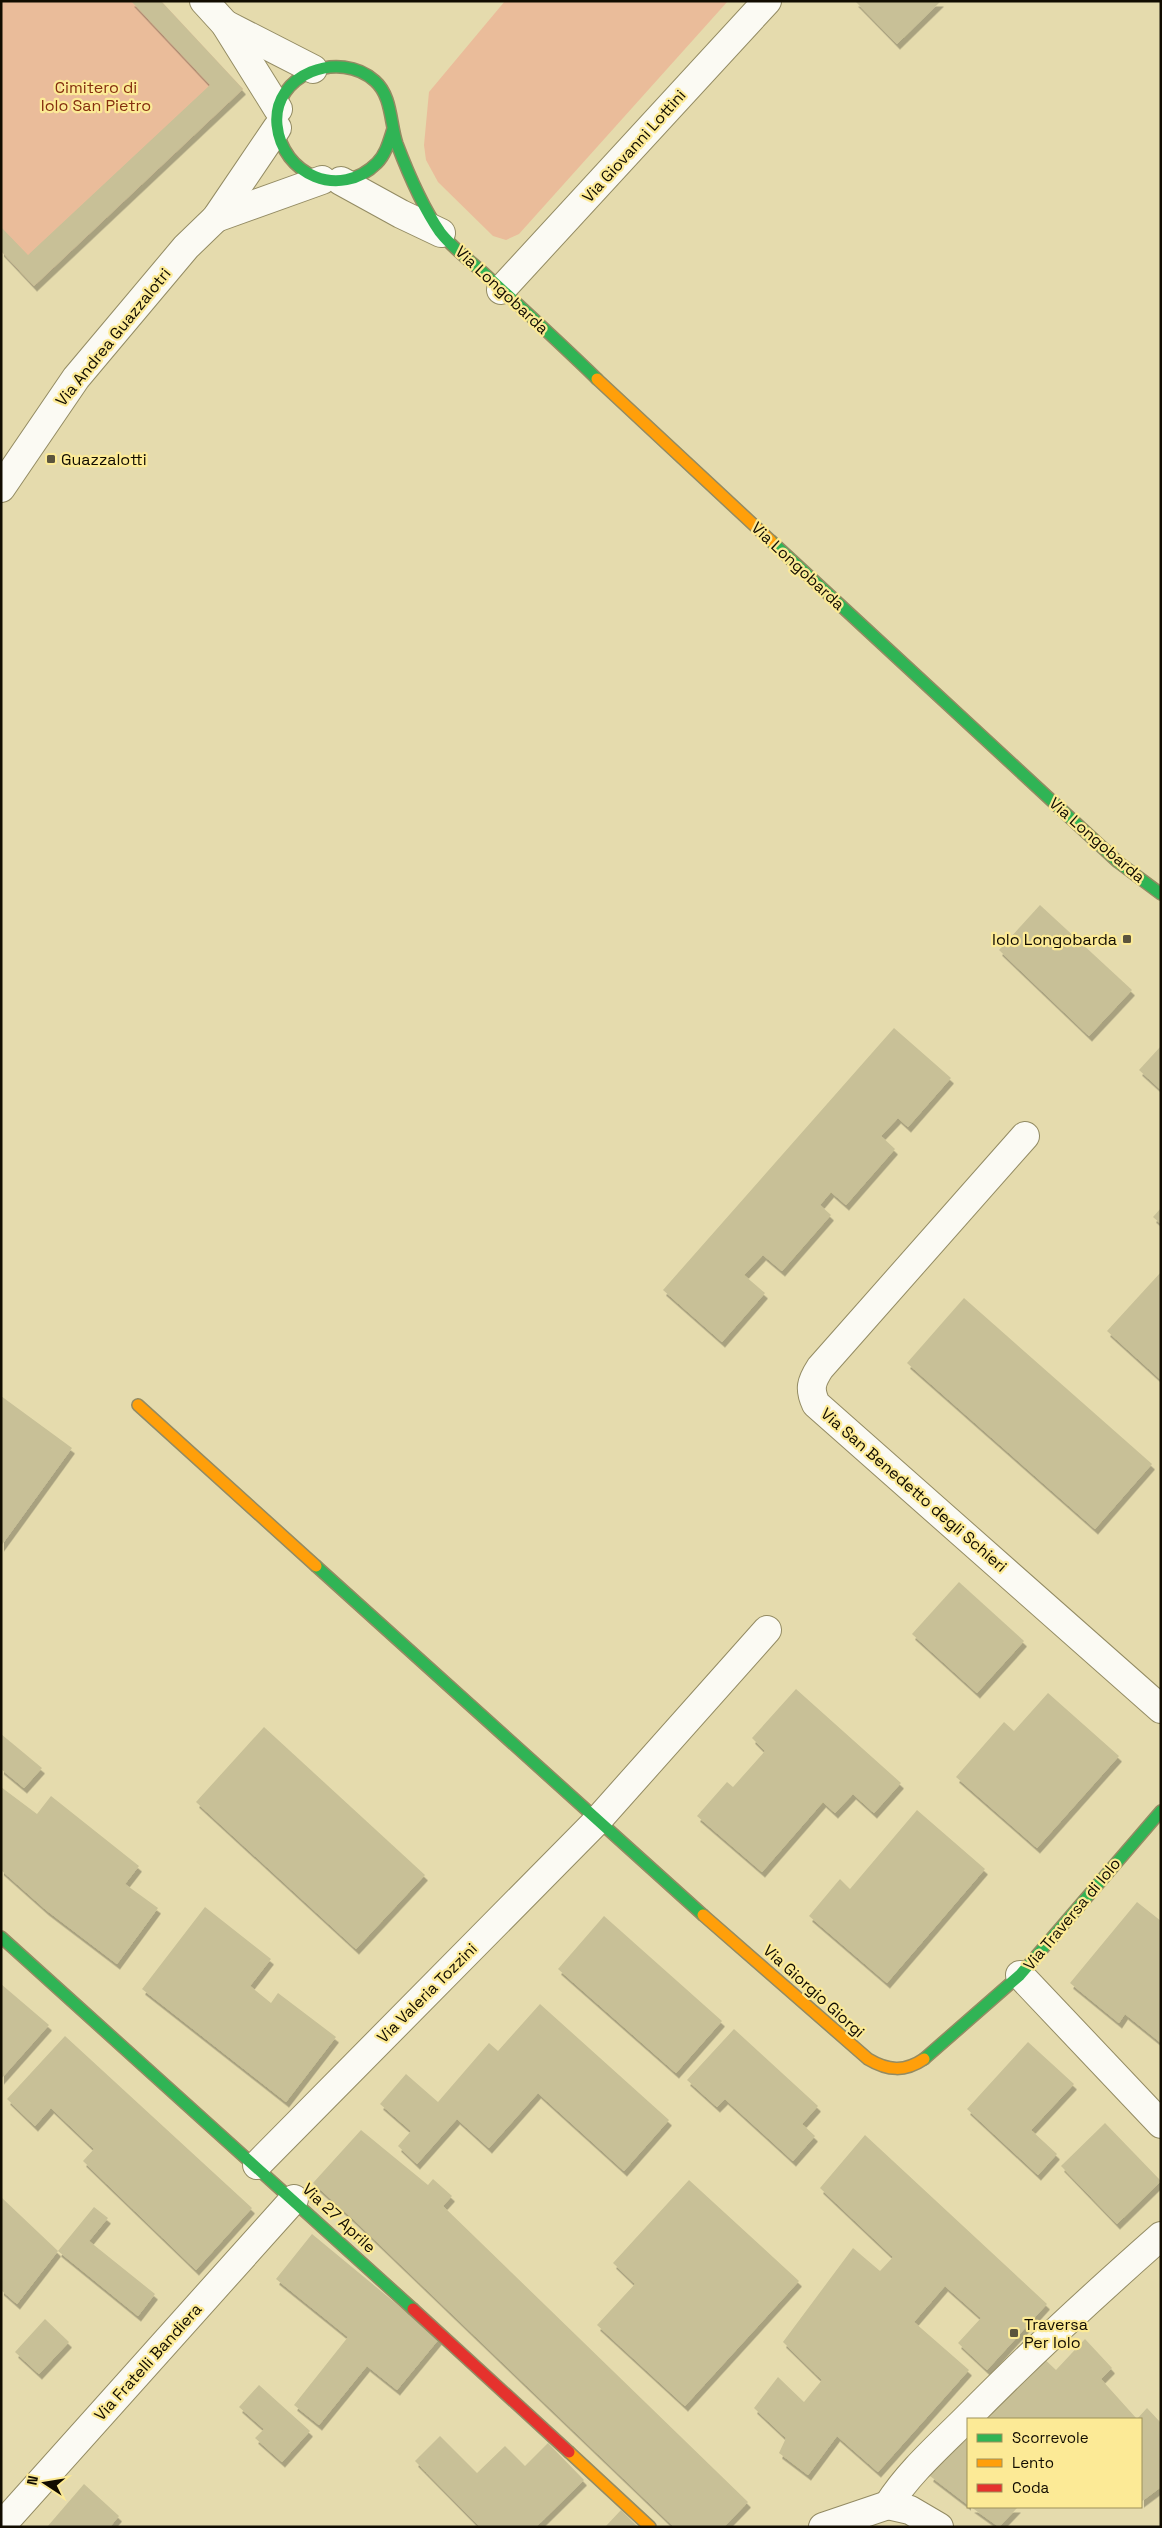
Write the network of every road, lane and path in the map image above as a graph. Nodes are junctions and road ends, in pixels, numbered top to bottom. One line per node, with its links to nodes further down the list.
1 (204, 1): 3 (street)
2 (767, 1): 10 (street, Via Giovanni Lottini)
3 (225, 24): 4 (street); 5 (street)
4 (313, 69): 5 (street, Via Longobarda); 6 (street, Via Longobarda)
5 (277, 119): 7 (street, Via Longobarda); 8 (street, Via Andrea Guazzalotri)
6 (393, 129): 7 (street); 9 (street, Via Longobarda)
7 (332, 181): 8 (street, Via Andrea Guazzalotri); 9 (street, Via Longobarda)
8 (216, 218): 11 (street, Via Andrea Guazzalotri)
9 (441, 233): 10 (street, Via Longobarda)
10 (502, 290): 12 (street, Via Longobarda)
11 (1, 488)
12 (1161, 894)
13 (1026, 1136): 16 (street, Via San Benedetto degli Schieri)
14 (138, 1405): 18 (street, Via Giorgio Giorgi)
15 (767, 1630): 18 (street, Via Valeria Tozzini)
16 (1161, 1709)
17 (1158, 1819): 20 (street, Via Traversa di Iolo)
18 (597, 1821): 20 (street, Via Giorgio Giorgi); 22 (street, Via Valeria Tozzini)
19 (1, 1937): 22 (street, Via 27 Aprile)
20 (1020, 1975): 21 (street, Via Traversa di Iolo)
21 (1161, 2124)
22 (256, 2165): 23 (street, Via 27 Aprile)
23 (294, 2199): 26 (street, Via Fratelli Bandiera); 27 (street, Via 27 Aprile)
24 (1161, 2236): 25 (street)
25 (888, 2505): 28 (street); 29 (street)
26 (1, 2526)
27 (650, 2527)
28 (823, 2527)
29 (939, 2527)

